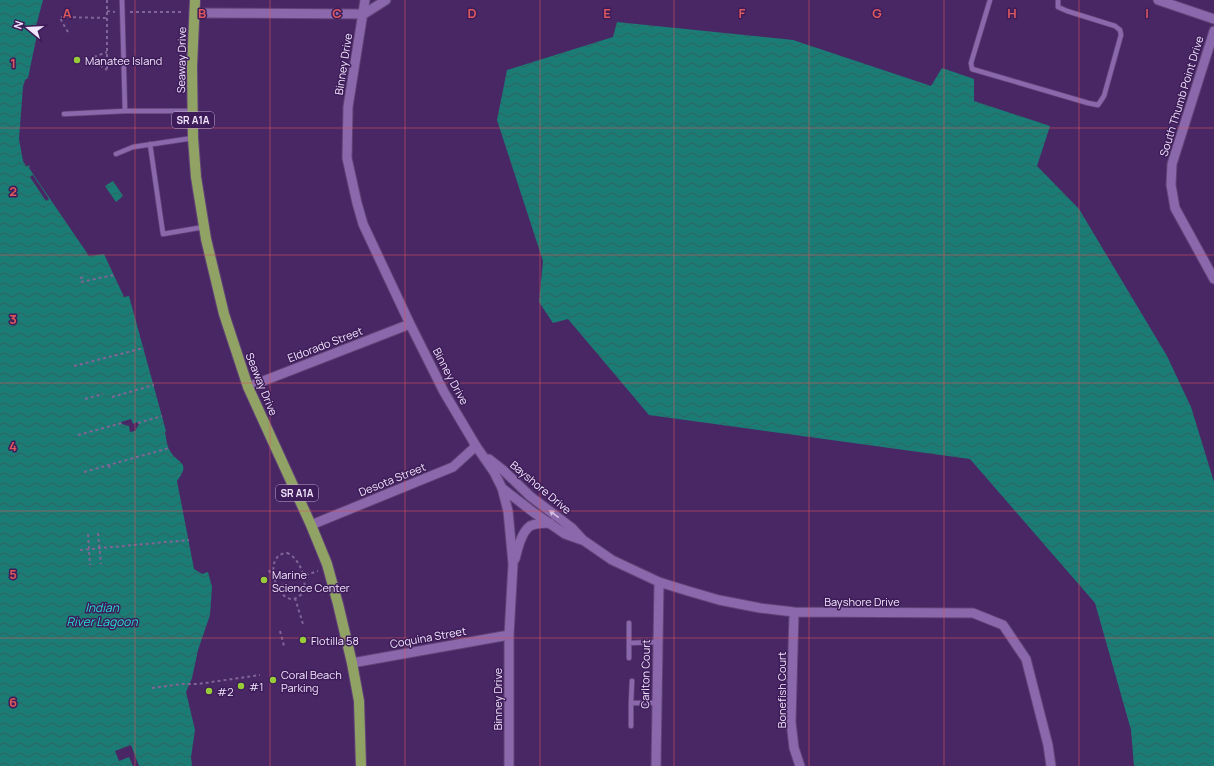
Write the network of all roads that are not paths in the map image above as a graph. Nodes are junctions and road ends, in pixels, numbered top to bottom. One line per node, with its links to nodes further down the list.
1 (122, 0): 12 (lane)
2 (195, 0): 8 (main road, Seaway Drive / SR A1A)
3 (365, 0): 9 (street, Binney Drive)
4 (386, 0): 9 (street)
5 (990, 0): 6 (lane)
6 (1058, 0)
7 (1158, 0): 10 (street)
8 (194, 13): 9 (street); 13 (main road, Seaway Drive / SR A1A)
9 (364, 14): 20 (street, Binney Drive)
10 (1214, 19)
11 (1214, 31): 19 (street, South Thumb Point Drive)
12 (125, 111): 13 (lane); 14 (lane)
13 (192, 111): 15 (main road, Seaway Drive / SR A1A)
14 (64, 114)
15 (193, 138): 16 (lane); 18 (main road, Seaway Drive / SR A1A)
16 (150, 144): 17 (lane); 18 (lane)
17 (116, 154)
18 (204, 227): 21 (main road, Seaway Drive / SR A1A)
19 (1214, 277)
20 (410, 324): 21 (street, Eldorado Street); 22 (street, Binney Drive)
21 (248, 387): 26 (main road, Seaway Drive / SR A1A)
22 (476, 446): 23 (street, Binney Drive); 26 (street, Desota Street)
23 (482, 454): 24 (street, Binney Drive); 27 (street, Bayshore Drive, one-way to 23)
24 (502, 488): 25 (street, Bayshore Drive); 28 (street, Binney Drive)
25 (550, 523): 27 (street, Bayshore Drive); 28 (street, Bayshore Drive)
26 (311, 525): 36 (main road, Seaway Drive / SR A1A)
27 (583, 540): 29 (street, Bayshore Drive)
28 (513, 564): 32 (street, Binney Drive)
29 (659, 582): 30 (street, Bayshore Drive); 33 (street, Carlton Court)
30 (794, 612): 44 (street, Bonefish Court); 45 (street, Bayshore Drive)
31 (629, 623): 34 (lane)
32 (509, 635): 36 (street, Coquina Street); 42 (street, Binney Drive)
33 (658, 642): 34 (lane); 39 (street, Carlton Court)
34 (629, 643): 35 (lane)
35 (629, 658)
36 (352, 662): 41 (main road, Seaway Drive / SR A1A)
37 (632, 681): 38 (lane)
38 (631, 703): 39 (lane); 40 (lane)
39 (657, 704): 43 (street, Carlton Court)
40 (631, 726)
41 (361, 766)
42 (509, 766)
43 (656, 766)
44 (800, 766)
45 (1051, 766)

